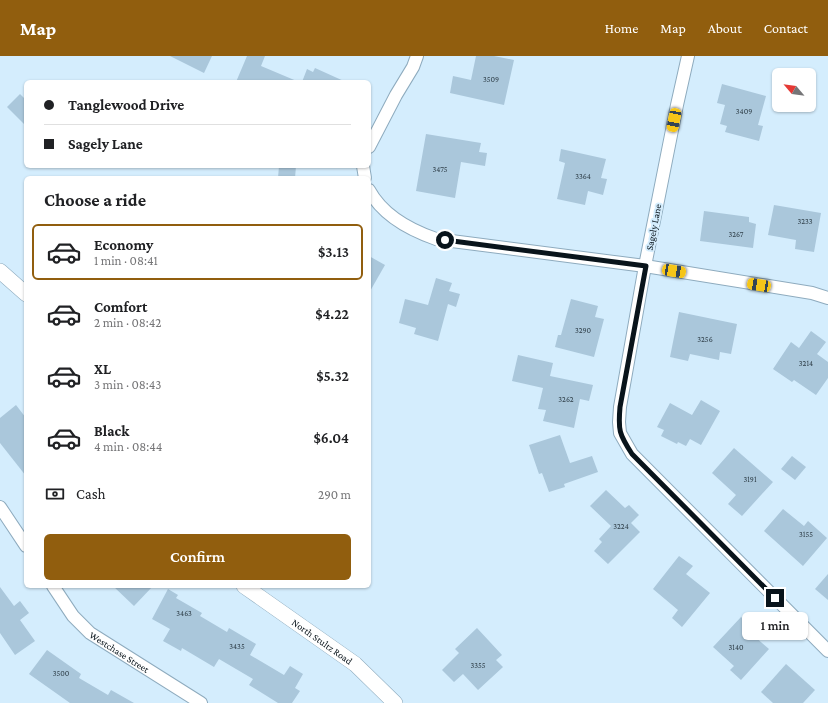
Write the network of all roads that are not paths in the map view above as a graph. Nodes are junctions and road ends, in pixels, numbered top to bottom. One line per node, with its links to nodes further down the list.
1 (417, 56): 3 (street)
2 (688, 56): 5 (street, Sagely Lane)
3 (371, 143)
4 (371, 194): 5 (street)
5 (646, 266): 8 (street); 13 (street, Sagely Lane)
6 (0, 271): 7 (street)
7 (24, 292)
8 (828, 298)
9 (0, 507): 10 (street)
10 (24, 543)
11 (54, 588): 14 (street, Westchase Street)
12 (247, 588): 15 (street, North Stultz Road)
13 (828, 651)
14 (201, 703)
15 (395, 703)

